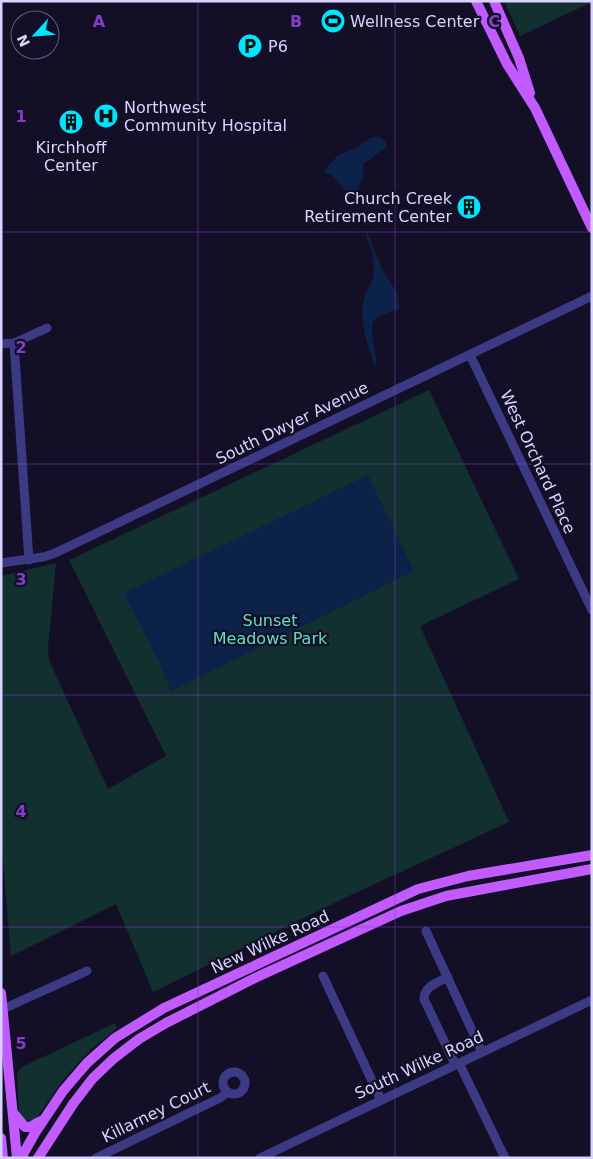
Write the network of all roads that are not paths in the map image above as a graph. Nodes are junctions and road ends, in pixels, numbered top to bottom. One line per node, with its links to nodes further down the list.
1 (476, 1): 3 (main road)
2 (494, 1): 3 (main road)
3 (535, 108): 4 (main road)
4 (592, 228)
5 (592, 296): 9 (street, South Dwyer Avenue)
6 (47, 328): 7 (street)
7 (14, 343): 8 (street); 10 (street)
8 (1, 344)
9 (470, 355): 10 (street, South Dwyer Avenue); 12 (street, West Orchard Place)
10 (30, 560): 11 (street, South Dwyer Avenue)
11 (1, 563)
12 (592, 610)
13 (592, 855): 28 (main road, New Wilke Road)
14 (592, 869): 33 (main road, New Wilke Road)
15 (426, 931): 18 (street)
16 (87, 971): 21 (street)
17 (323, 976): 26 (street)
18 (448, 978): 23 (street); 24 (street)
19 (1, 993): 21 (main road)
20 (592, 1000): 23 (street, South Wilke Road)
21 (3, 1009): 22 (main road)
22 (3, 1039): 27 (main road)
23 (482, 1052): 24 (street, South Wilke Road)
24 (457, 1064): 26 (street, South Wilke Road); 36 (street)
25 (228, 1092): 34 (street, Killarney Court)
26 (381, 1100): 35 (street, South Wilke Road)
27 (14, 1114): 28 (main road); 31 (main road)
28 (44, 1119): 32 (main road, New Wilke Road)
29 (1, 1138): 30 (main road)
30 (3, 1158)
31 (17, 1158)
32 (21, 1158)
33 (38, 1158)
34 (96, 1158)
35 (260, 1158)
36 (505, 1158)

